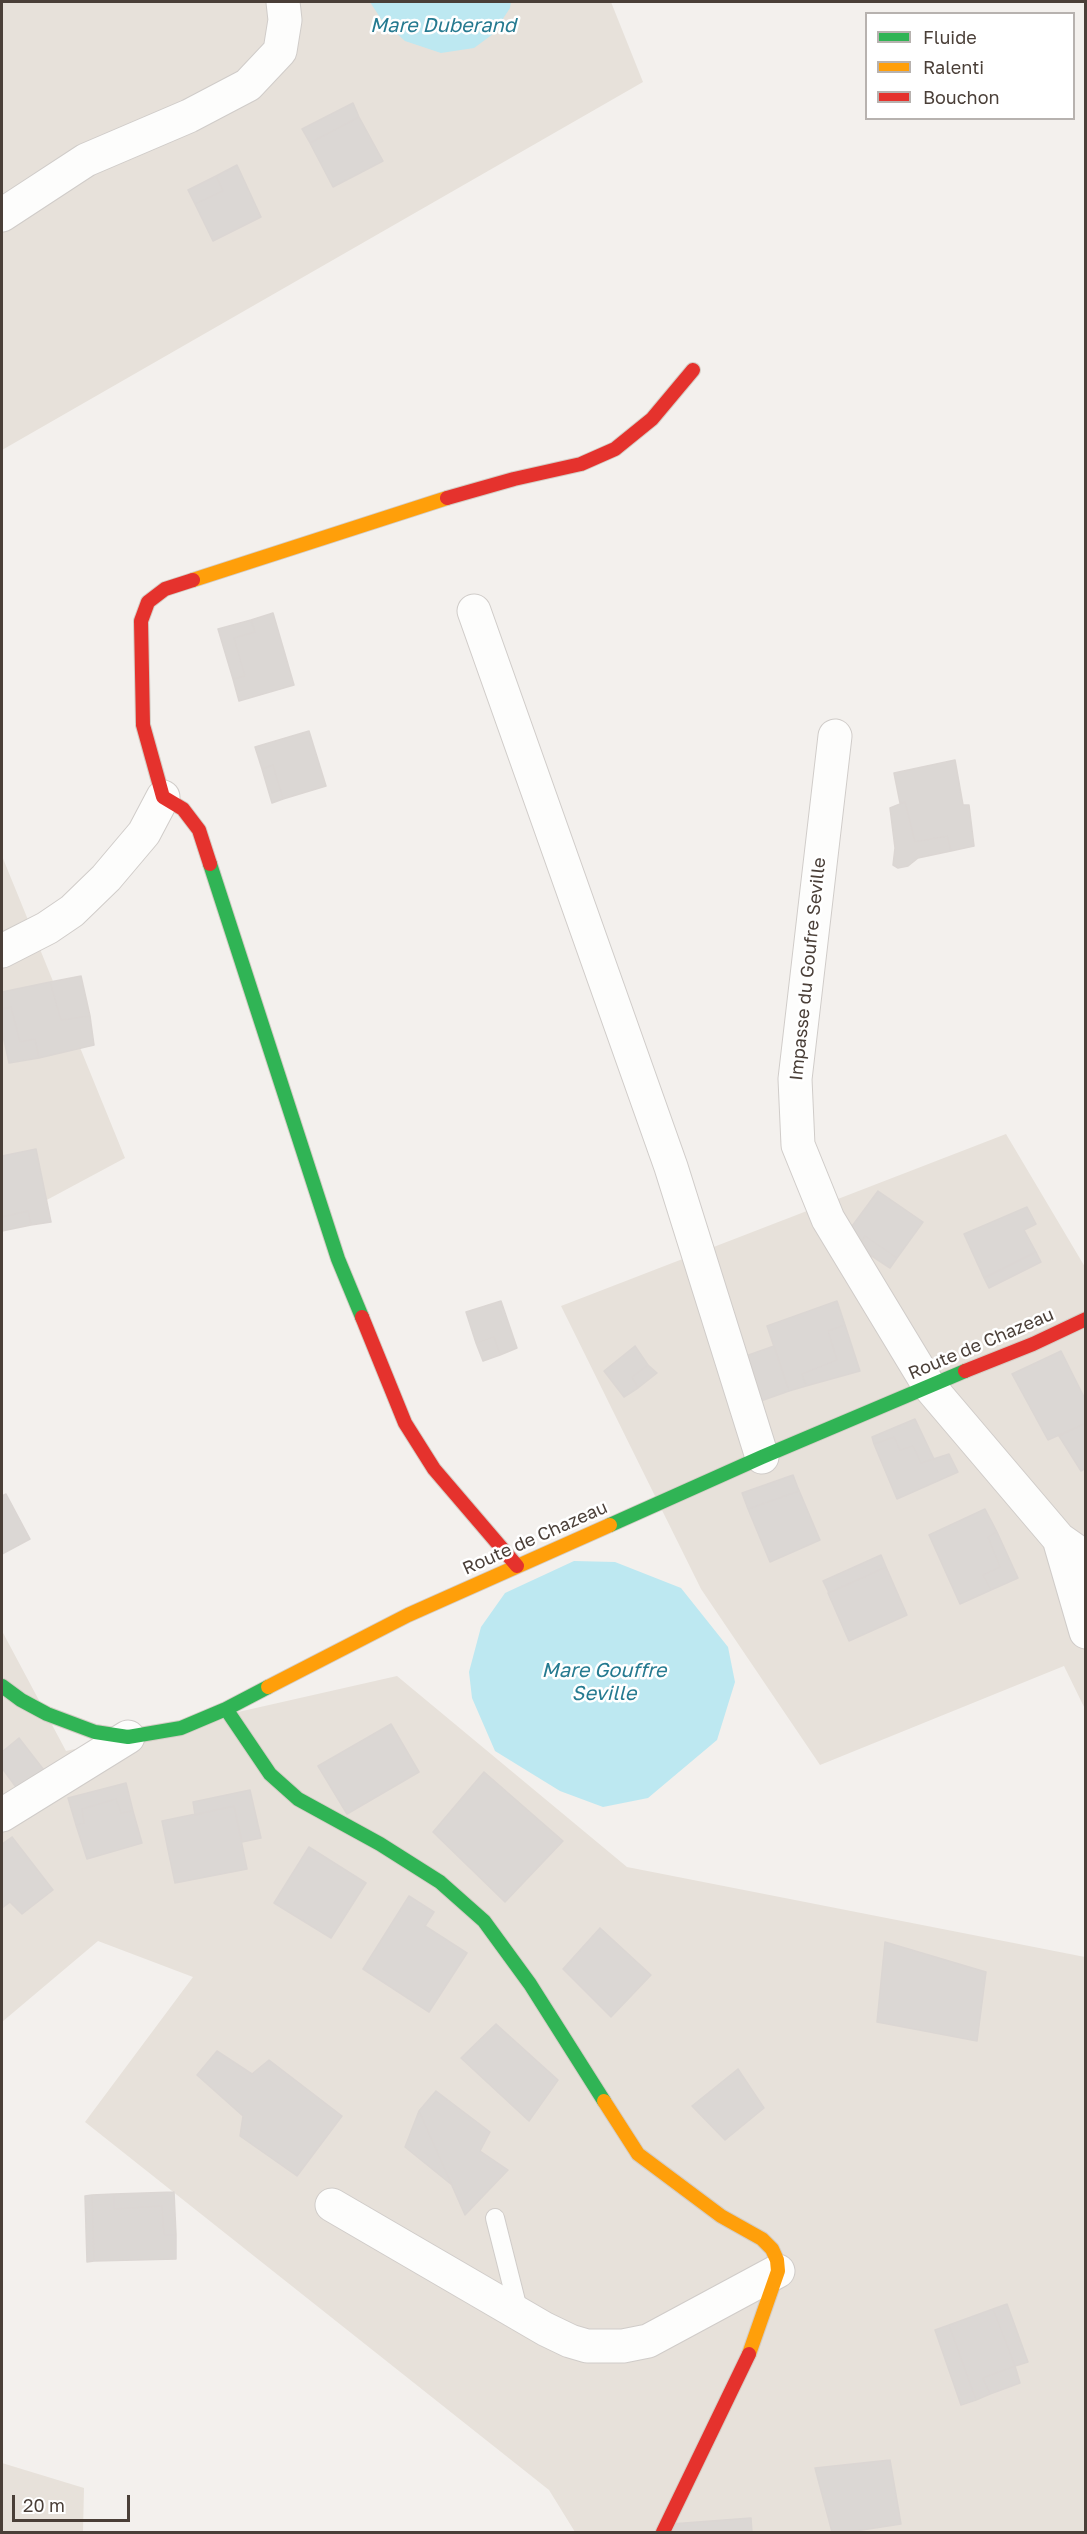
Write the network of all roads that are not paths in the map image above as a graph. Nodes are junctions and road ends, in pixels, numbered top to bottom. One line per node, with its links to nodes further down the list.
1 (283, 2): 2 (street)
2 (2, 215)
3 (693, 370): 6 (street)
4 (474, 611): 10 (street)
5 (835, 736): 9 (street, Impasse du Goufre Seville)
6 (163, 797): 7 (street); 13 (street)
7 (2, 951)
8 (1086, 1319): 9 (street, Route de Chazeau)
9 (929, 1386): 10 (street, Route de Chazeau); 11 (street, Impasse du Goufre Seville)
10 (762, 1457): 13 (street, Route de Chazeau)
11 (1059, 1539): 12 (street); 14 (street)
12 (1086, 1558)
13 (517, 1566): 16 (street, Route de Chazeau)
14 (1086, 1632)
15 (2, 1686): 17 (street, Route de Chazeau)
16 (226, 1709): 17 (street, Route de Chazeau); 21 (street)
17 (128, 1737): 18 (street)
18 (2, 1815)
19 (332, 2205): 22 (street)
20 (495, 2218): 22 (lane)
21 (778, 2271): 22 (street); 23 (street)
22 (519, 2313)
23 (663, 2532)

